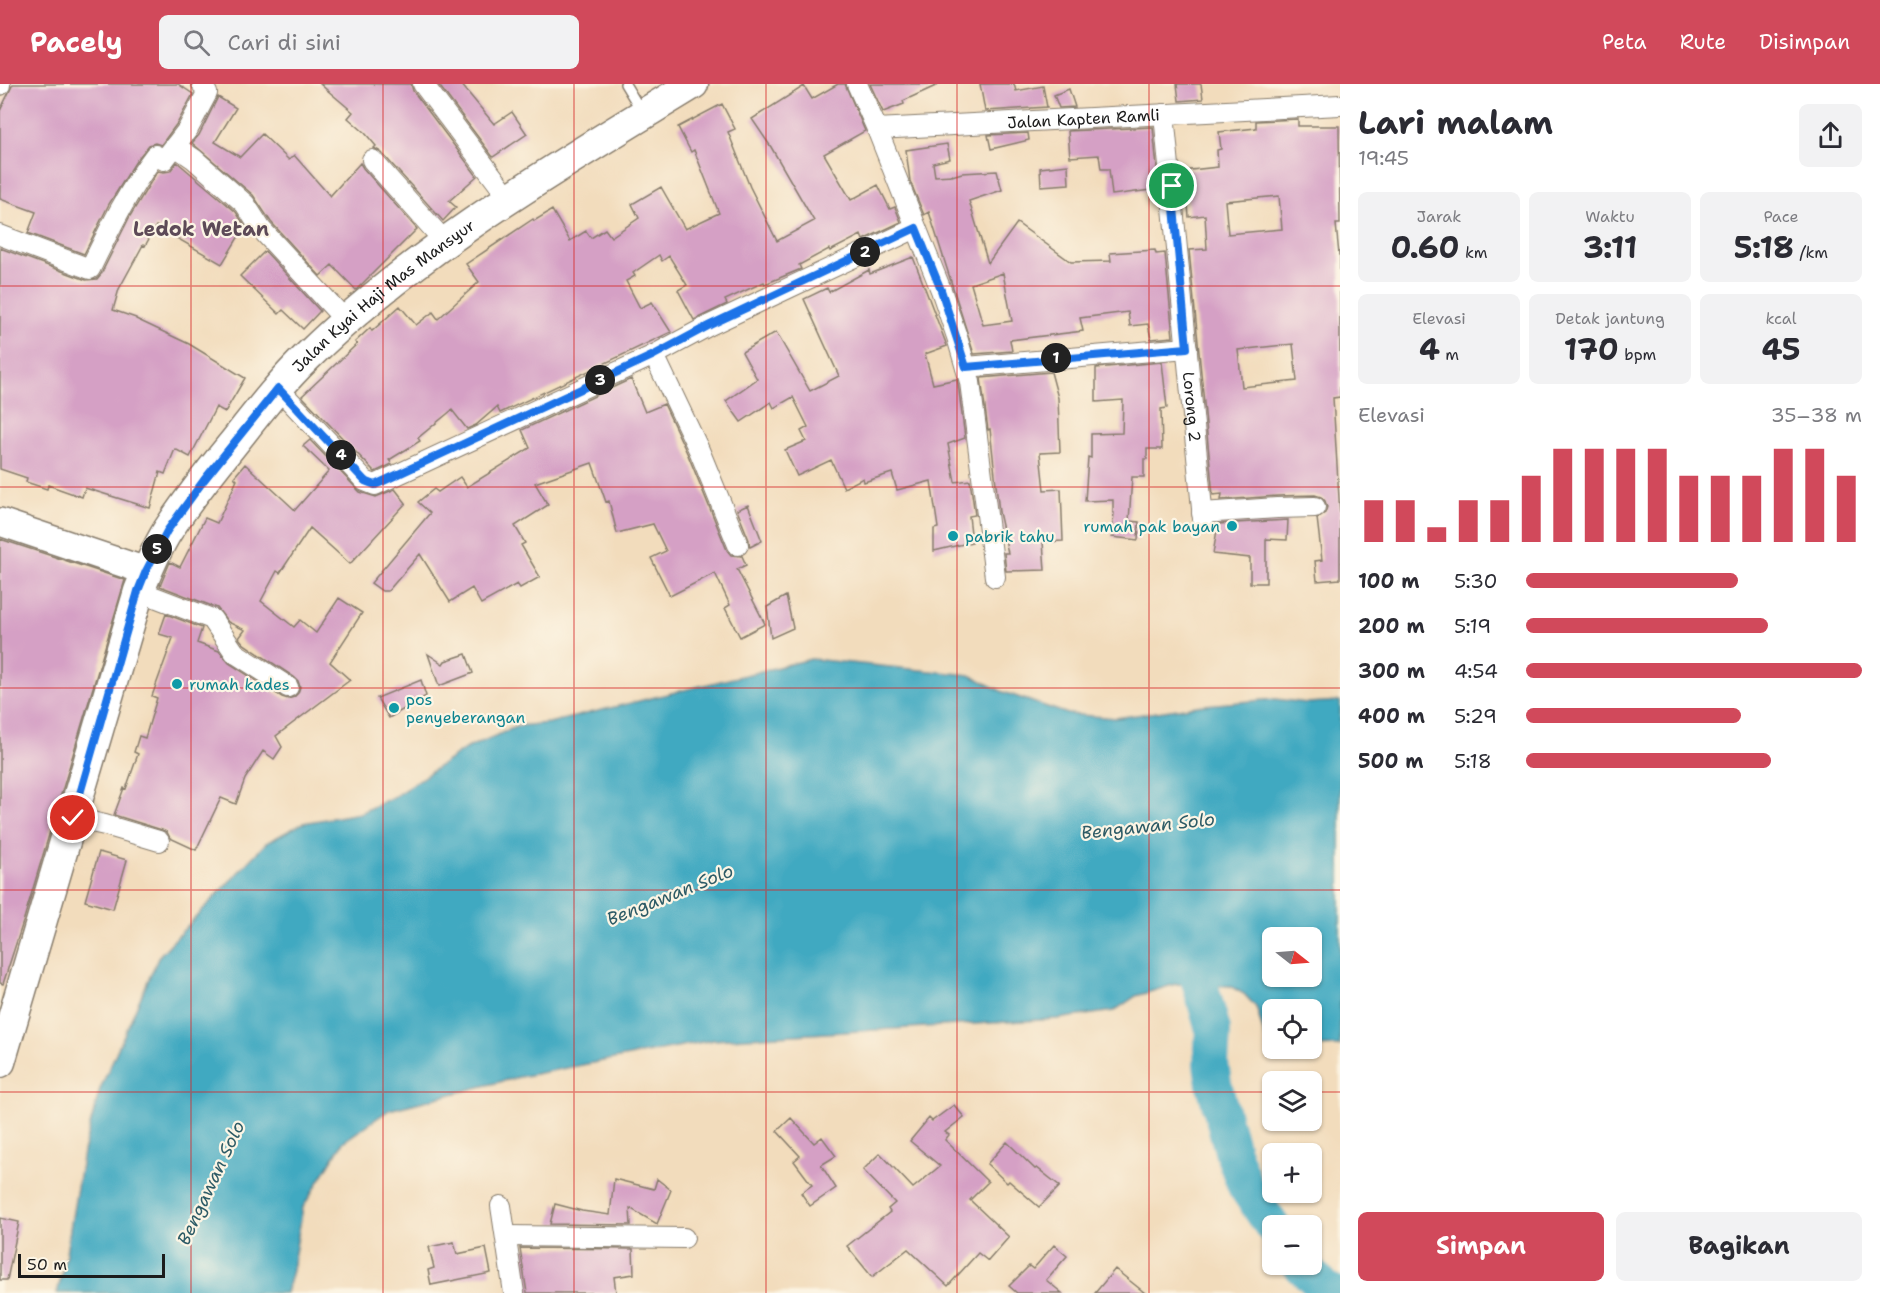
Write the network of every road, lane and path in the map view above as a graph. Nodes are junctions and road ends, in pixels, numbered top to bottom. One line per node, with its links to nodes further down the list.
1 (202, 84): 10 (street)
2 (423, 84): 12 (street)
3 (625, 84): 7 (lane)
4 (693, 84): 7 (main road, Jalan Kyai Haji Mas Mansyur)
5 (857, 84): 9 (street)
6 (1340, 105): 8 (street, Jalan Kapten Ramli)
7 (643, 114): 12 (main road, Jalan Kyai Haji Mas Mansyur)
8 (1164, 114): 9 (street, Jalan Kapten Ramli); 17 (street, Lorong 2)
9 (877, 129): 13 (street)
10 (175, 146): 14 (street); 16 (street)
11 (372, 160): 15 (street)
12 (509, 198): 15 (main road, Jalan Kyai Haji Mas Mansyur)
13 (916, 228): 18 (street); 19 (street)
14 (0, 235)
15 (445, 242): 16 (main road, Jalan Kyai Haji Mas Mansyur)
16 (346, 321): 20 (main road, Jalan Kyai Haji Mas Mansyur)
17 (1187, 348): 19 (street); 21 (street, Lorong 2)
18 (654, 355): 20 (street); 23 (street)
19 (966, 367): 24 (street)
20 (278, 388): 25 (main road, Jalan Kyai Haji Mas Mansyur)
21 (1315, 507)
22 (0, 522): 25 (main road)
23 (738, 545)
24 (995, 577)
25 (142, 581): 26 (street); 27 (main road, Jalan Kyai Haji Mas Mansyur)
26 (288, 687)
27 (73, 818): 28 (street); 29 (main road, Jalan Kyai Haji Mas Mansyur)
28 (159, 841)
29 (0, 1062)
30 (501, 1206): 31 (street)
31 (506, 1236): 32 (street); 33 (street)
32 (684, 1238)
33 (514, 1293)

